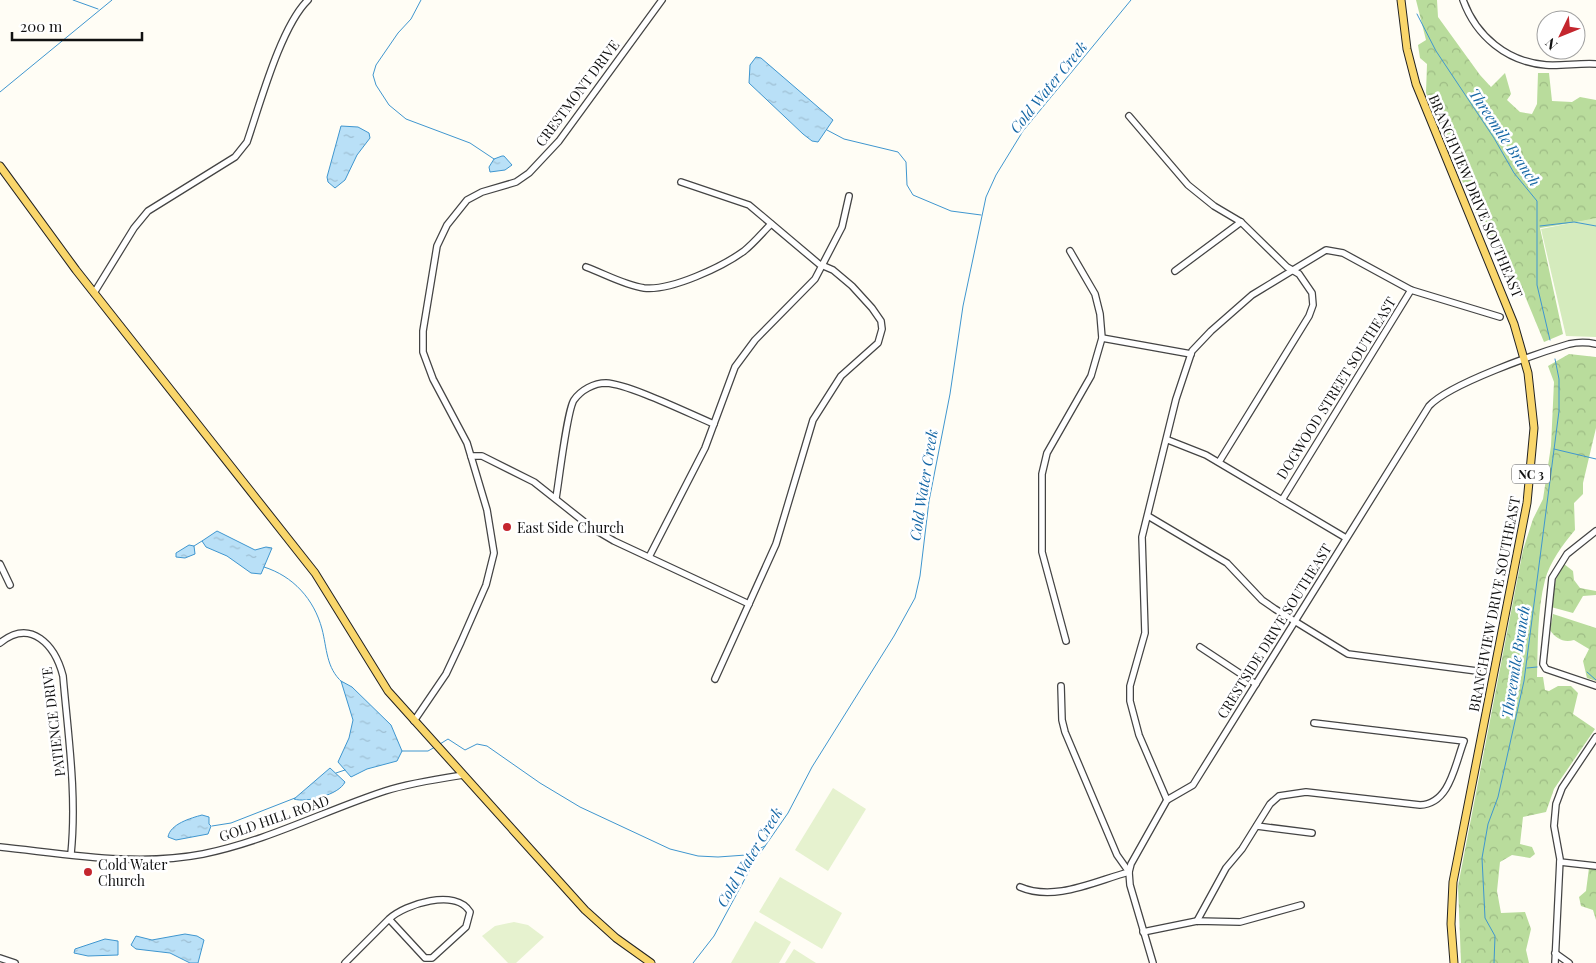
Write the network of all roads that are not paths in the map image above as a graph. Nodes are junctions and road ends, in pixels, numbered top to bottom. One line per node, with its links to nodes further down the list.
1 (308, 0): 18 (street)
2 (662, 0): 26 (street, CRESTMONT DRIVE)
3 (1402, 0): 23 (main road, BRANCHVIEW DRIVE SOUTHEAST / NC 3)
4 (1463, 0): 5 (street)
5 (1596, 64)
6 (1129, 116): 10 (street)
7 (0, 166): 18 (main road)
8 (681, 182): 11 (street)
9 (849, 196): 13 (street)
10 (1241, 222): 15 (street); 16 (street)
11 (771, 224): 13 (street); 14 (street)
12 (1070, 251): 20 (street)
13 (824, 266): 24 (street); 36 (street)
14 (586, 267)
15 (1174, 271)
16 (1293, 271): 17 (street); 22 (street); 27 (street)
17 (1411, 290): 19 (street); 29 (street, DOGWOOD STREET SOUTHEAST)
18 (94, 293): 46 (main road)
19 (1500, 317)
20 (1102, 338): 22 (street); 38 (street)
21 (1596, 344): 23 (street, CRESTSIDE DRIVE SOUTHEAST)
22 (1191, 354): 25 (street)
23 (1525, 360): 32 (street, CRESTSIDE DRIVE SOUTHEAST); 69 (main road, BRANCHVIEW DRIVE SOUTHEAST / NC 3)
24 (714, 424): 28 (street); 33 (street)
25 (1168, 440): 27 (street); 30 (street)
26 (471, 456): 28 (street); 46 (street, CRESTMONT DRIVE)
27 (1219, 462): 29 (street)
28 (556, 498): 33 (street)
29 (1282, 500): 32 (street)
30 (1148, 516): 37 (street); 50 (street)
31 (1596, 531): 45 (street)
32 (1346, 538): 37 (street, CRESTSIDE DRIVE SOUTHEAST)
33 (649, 557): 36 (street)
34 (0, 564): 35 (street)
35 (10, 585)
36 (748, 604): 42 (street)
37 (1294, 621): 41 (street); 43 (street, CRESTSIDE DRIVE SOUTHEAST)
38 (1066, 641)
39 (0, 643): 54 (street, PATIENCE DRIVE)
40 (1200, 648): 43 (street)
41 (1477, 671)
42 (715, 679)
43 (1256, 684): 50 (street, CRESTSIDE DRIVE SOUTHEAST)
44 (1061, 686): 57 (street)
45 (1596, 686)
46 (414, 721): 49 (main road)
47 (1314, 723): 51 (street)
48 (1596, 737): 55 (street)
49 (463, 775): 54 (street, GOLD HILL ROAD); 67 (main road)
50 (1167, 800): 57 (street)
51 (1257, 826): 52 (street); 61 (street)
52 (1312, 833)
53 (0, 847): 54 (street, GOLD HILL ROAD)
54 (71, 854)
55 (1560, 862): 56 (street); 63 (street)
56 (1596, 866)
57 (1128, 872): 58 (street); 62 (street)
58 (1020, 887)
59 (1301, 904): 61 (street)
60 (389, 919): 60 (street); 66 (street)
61 (1197, 921): 62 (street)
62 (1143, 932): 68 (street)
63 (1555, 953): 70 (street); 71 (street)
64 (0, 958): 65 (street)
65 (15, 963)
66 (345, 963)
67 (651, 963)
68 (1153, 963)
69 (1454, 963)
70 (1555, 963)
71 (1569, 963)

